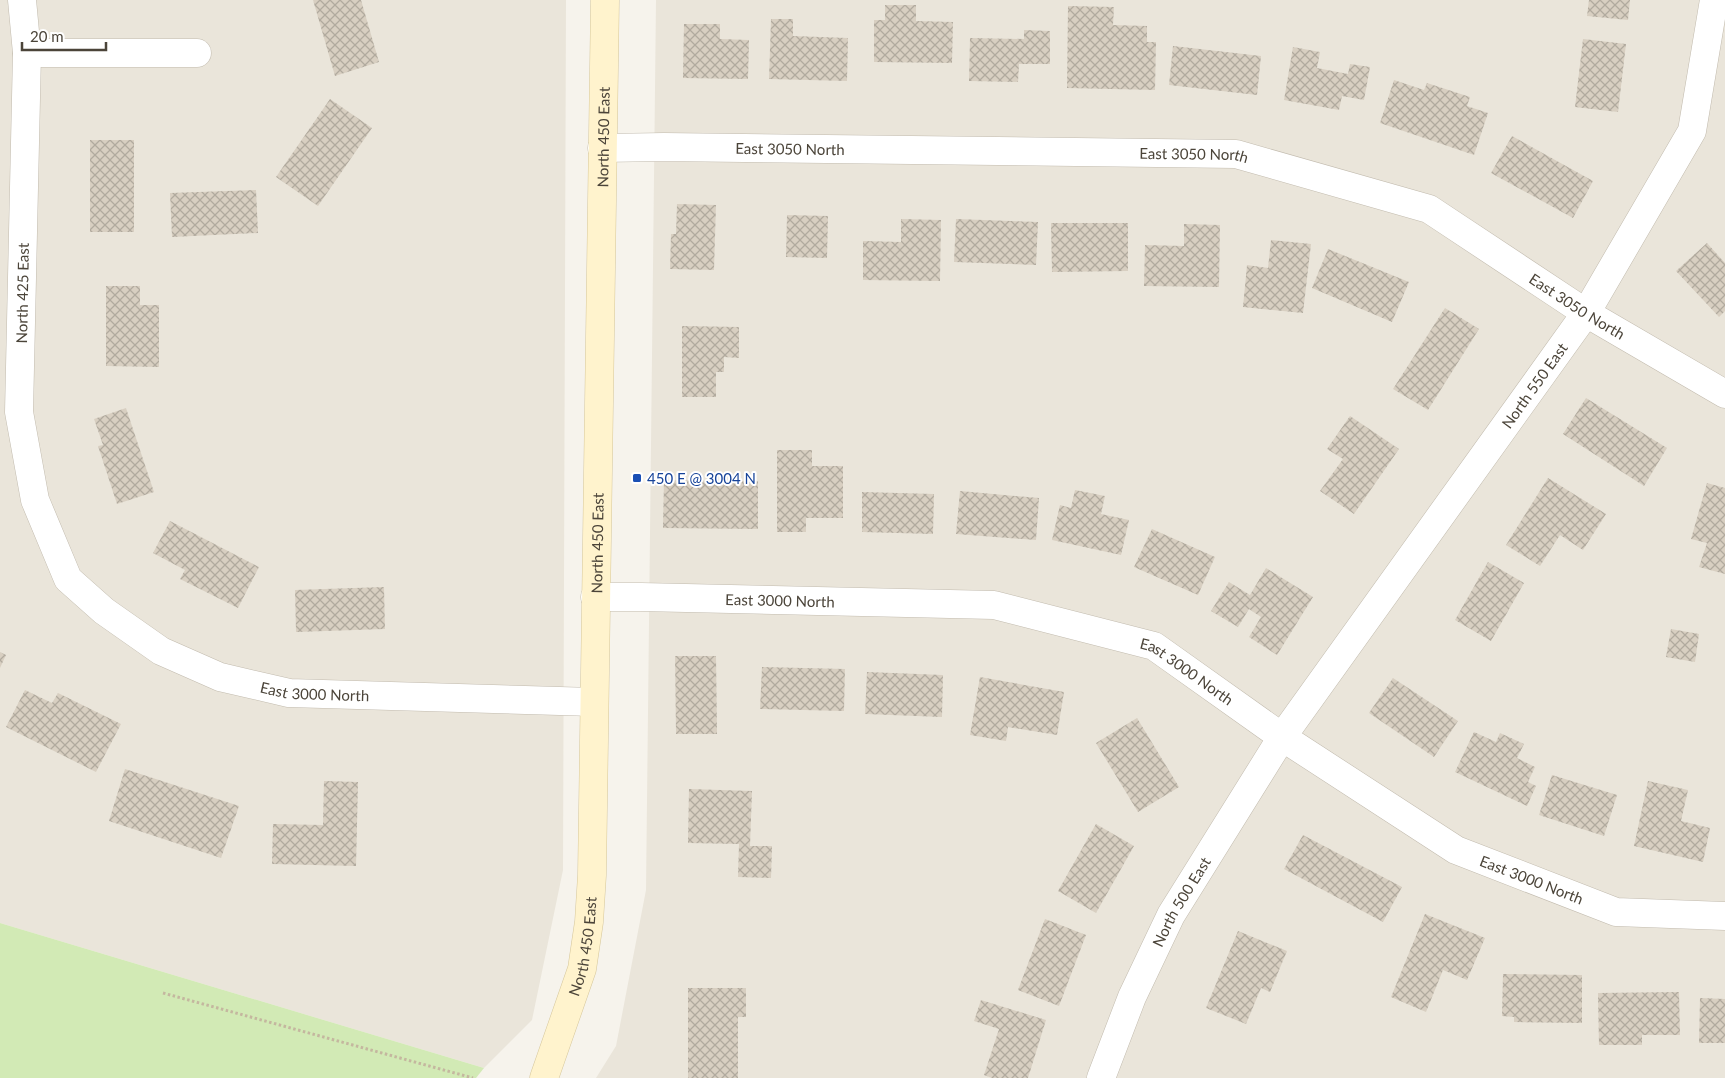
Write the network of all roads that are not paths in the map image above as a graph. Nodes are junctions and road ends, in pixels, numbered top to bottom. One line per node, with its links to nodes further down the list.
1 (22, 0): 4 (street, North 425 East)
2 (605, 0): 6 (main road, North 450 East)
3 (1714, 0): 7 (street, North 550 East)
4 (27, 53): 5 (street); 9 (street, North 425 East)
5 (197, 53)
6 (602, 148): 7 (street, East 3050 North); 10 (main road, North 450 East)
7 (1586, 313): 8 (street, East 3050 North); 12 (street, North 550 East)
8 (1725, 394)
9 (68, 579): 11 (street, East 3000 North)
10 (595, 598): 11 (main road, North 450 East); 12 (street, East 3000 North)
11 (594, 702): 14 (main road, North 450 East)
12 (1282, 737): 13 (street, East 3000 North); 15 (street, North 500 East)
13 (1725, 916)
14 (544, 1078)
15 (1101, 1078)

